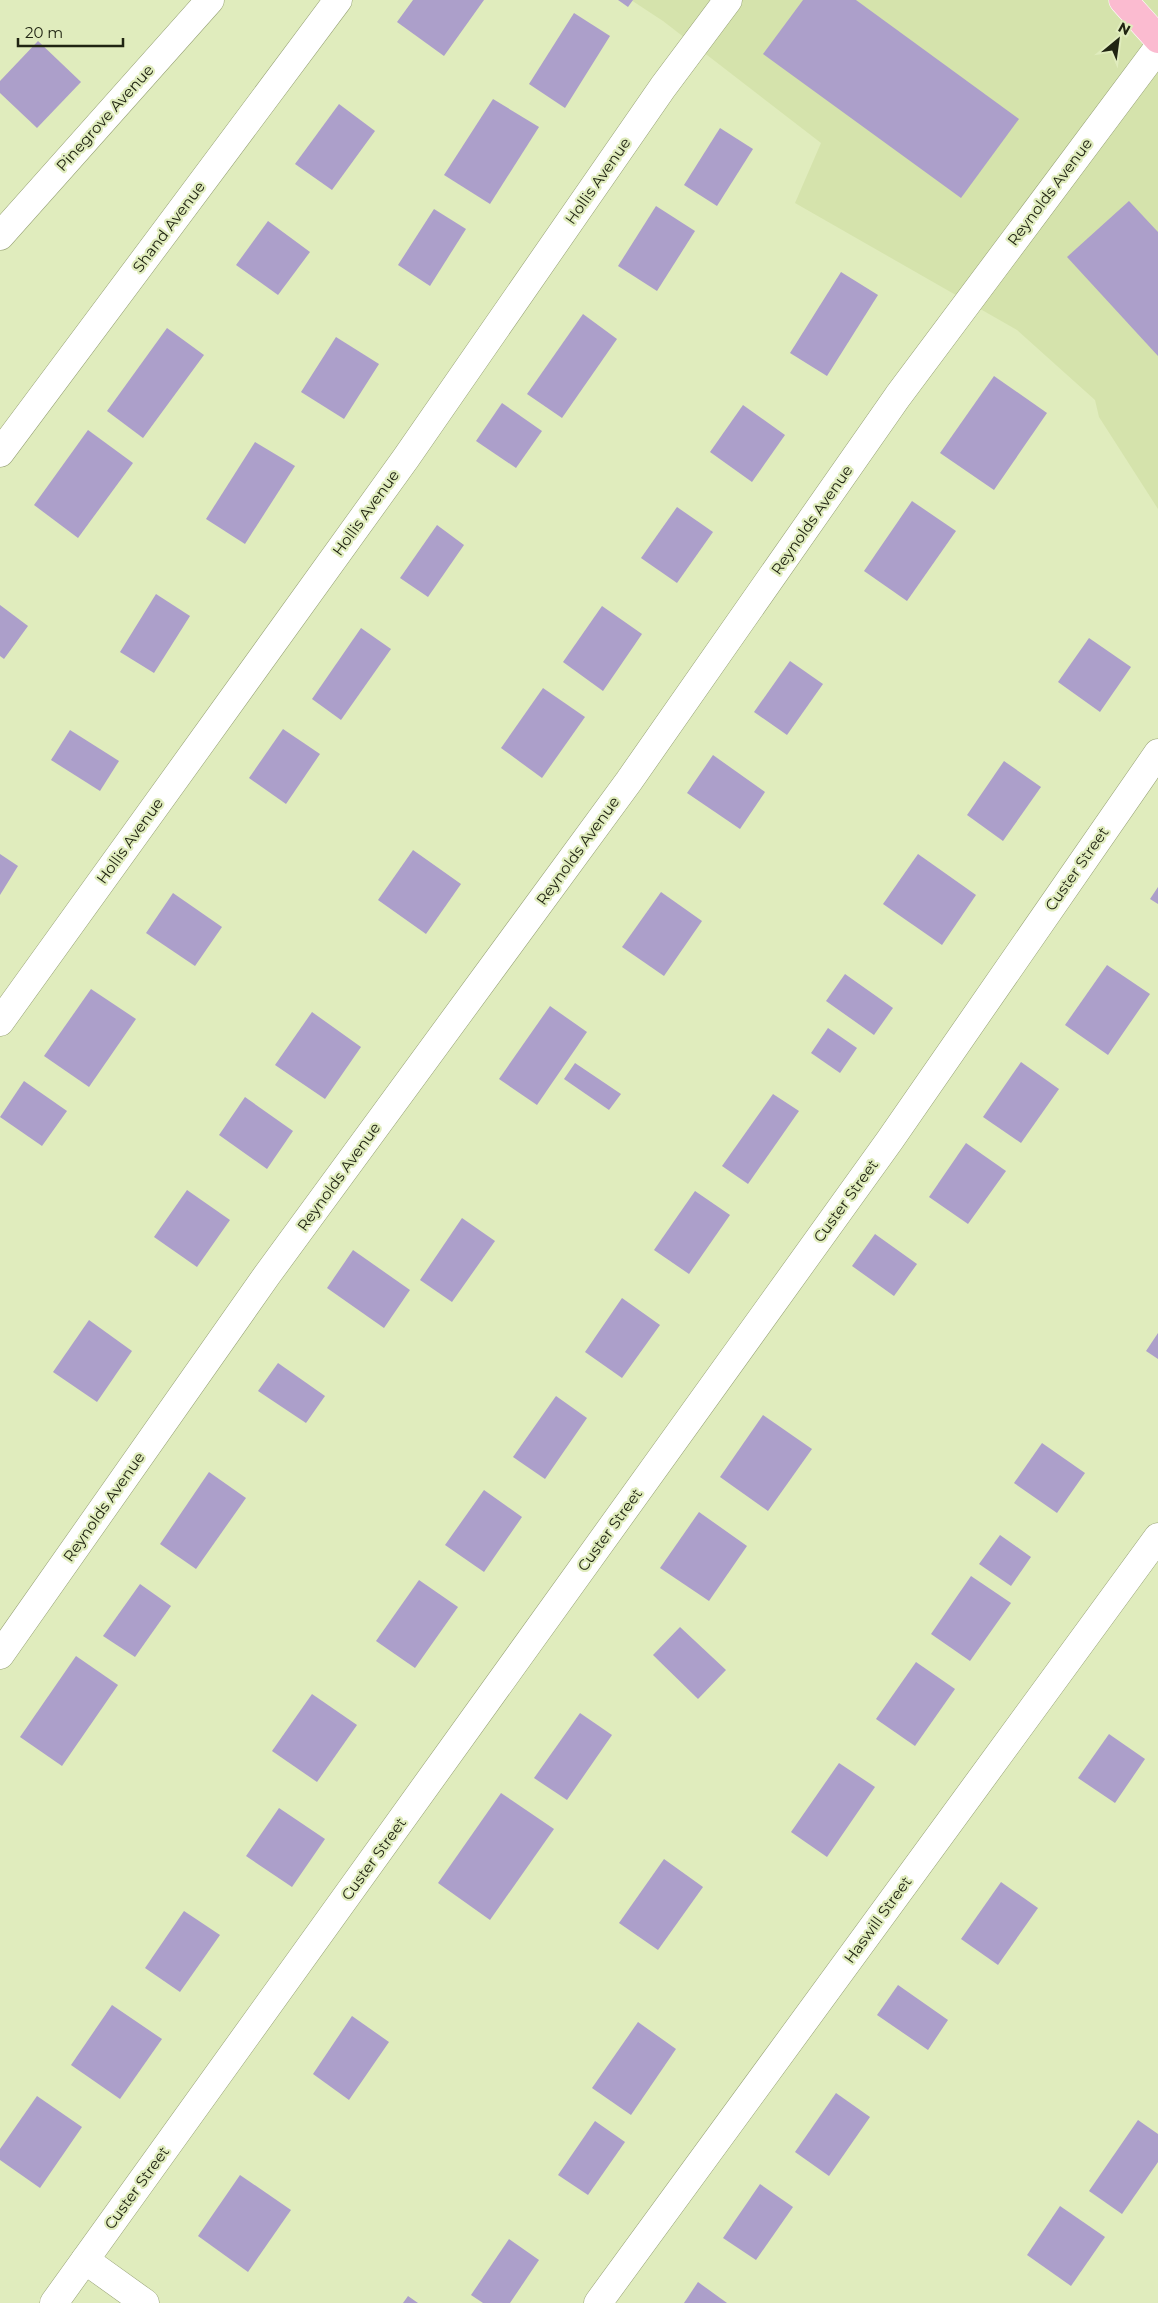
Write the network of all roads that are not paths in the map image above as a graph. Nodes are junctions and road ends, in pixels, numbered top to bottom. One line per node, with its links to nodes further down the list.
1 (210, 0): 7 (street, Pinegrove Avenue)
2 (338, 0): 8 (street, Shand Avenue)
3 (728, 0): 10 (street, Hollis Avenue)
4 (1123, 0): 5 (main road)
5 (1158, 39)
6 (1158, 48): 12 (street, Reynolds Avenue)
7 (0, 236)
8 (0, 453)
9 (1158, 752): 13 (street, Custer Street)
10 (0, 1022)
11 (1158, 1537): 16 (street, Haswill Street)
12 (0, 1655)
13 (86, 2260): 14 (street, Custer Street); 15 (street)
14 (54, 2303)
15 (145, 2303)
16 (598, 2303)

